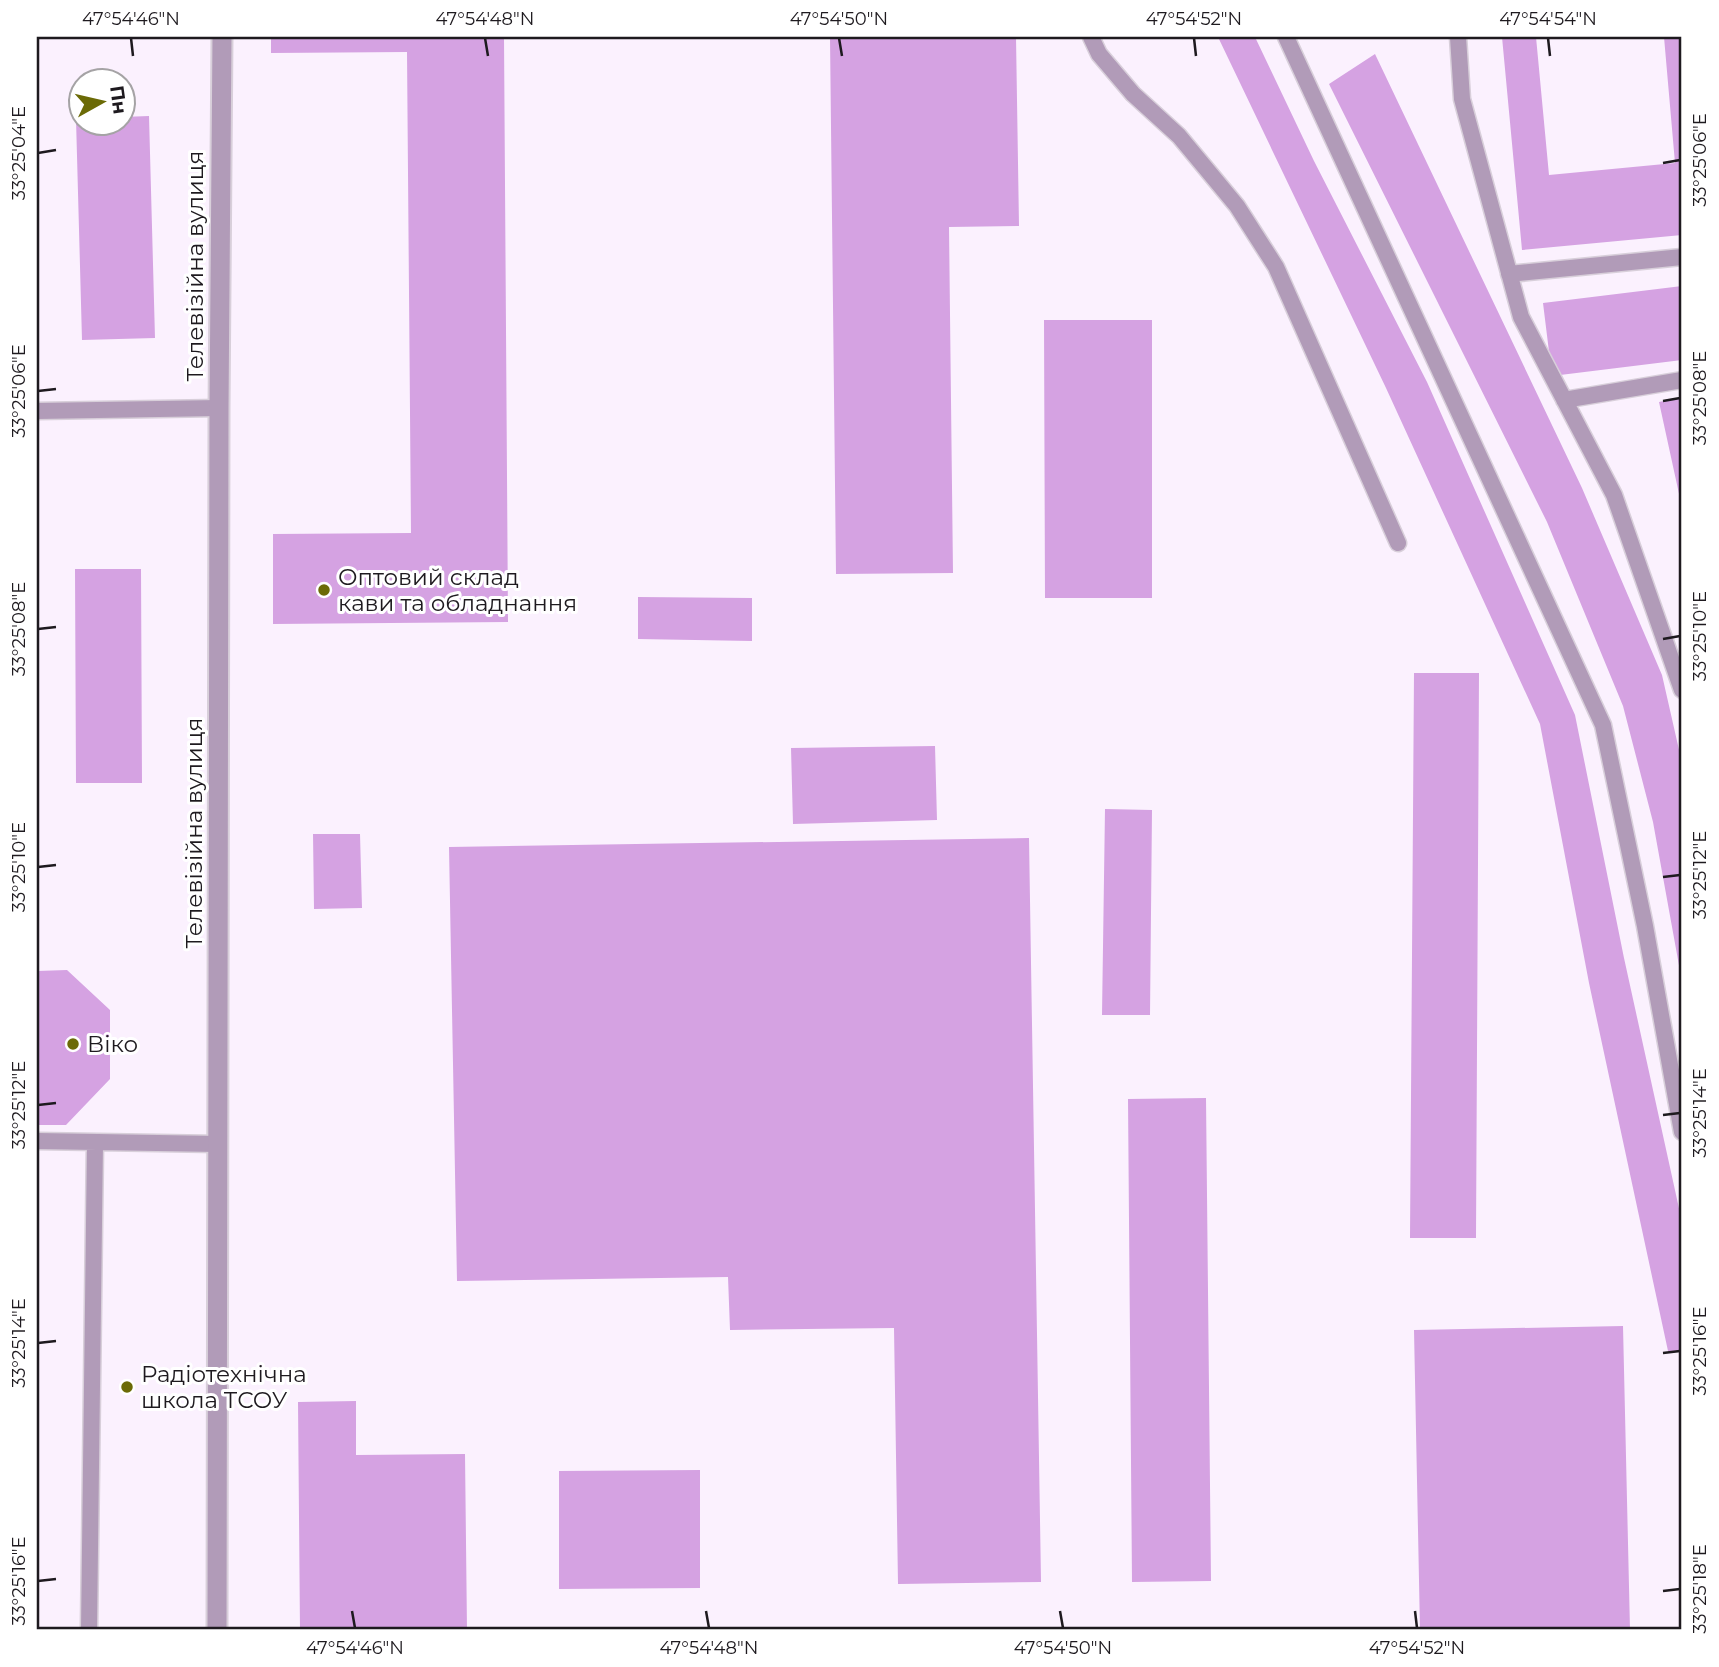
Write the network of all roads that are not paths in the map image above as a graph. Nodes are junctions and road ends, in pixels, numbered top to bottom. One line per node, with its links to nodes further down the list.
1 (222, 37): 9 (street, Телевізійна вулиця)
2 (1091, 37): 11 (lane)
3 (1286, 37): 13 (lane)
4 (1458, 37): 6 (lane)
5 (1682, 257): 6 (lane)
6 (1509, 274): 8 (lane)
7 (1682, 380): 8 (lane)
8 (1564, 400): 12 (lane)
9 (219, 408): 10 (lane); 16 (street, Телевізійна вулиця)
10 (37, 411)
11 (1398, 544)
12 (1682, 690)
13 (1682, 1132)
14 (37, 1141): 15 (lane)
15 (95, 1142): 16 (lane); 17 (lane)
16 (218, 1143): 18 (street, Телевізійна вулиця)
17 (89, 1630)
18 (216, 1630)

